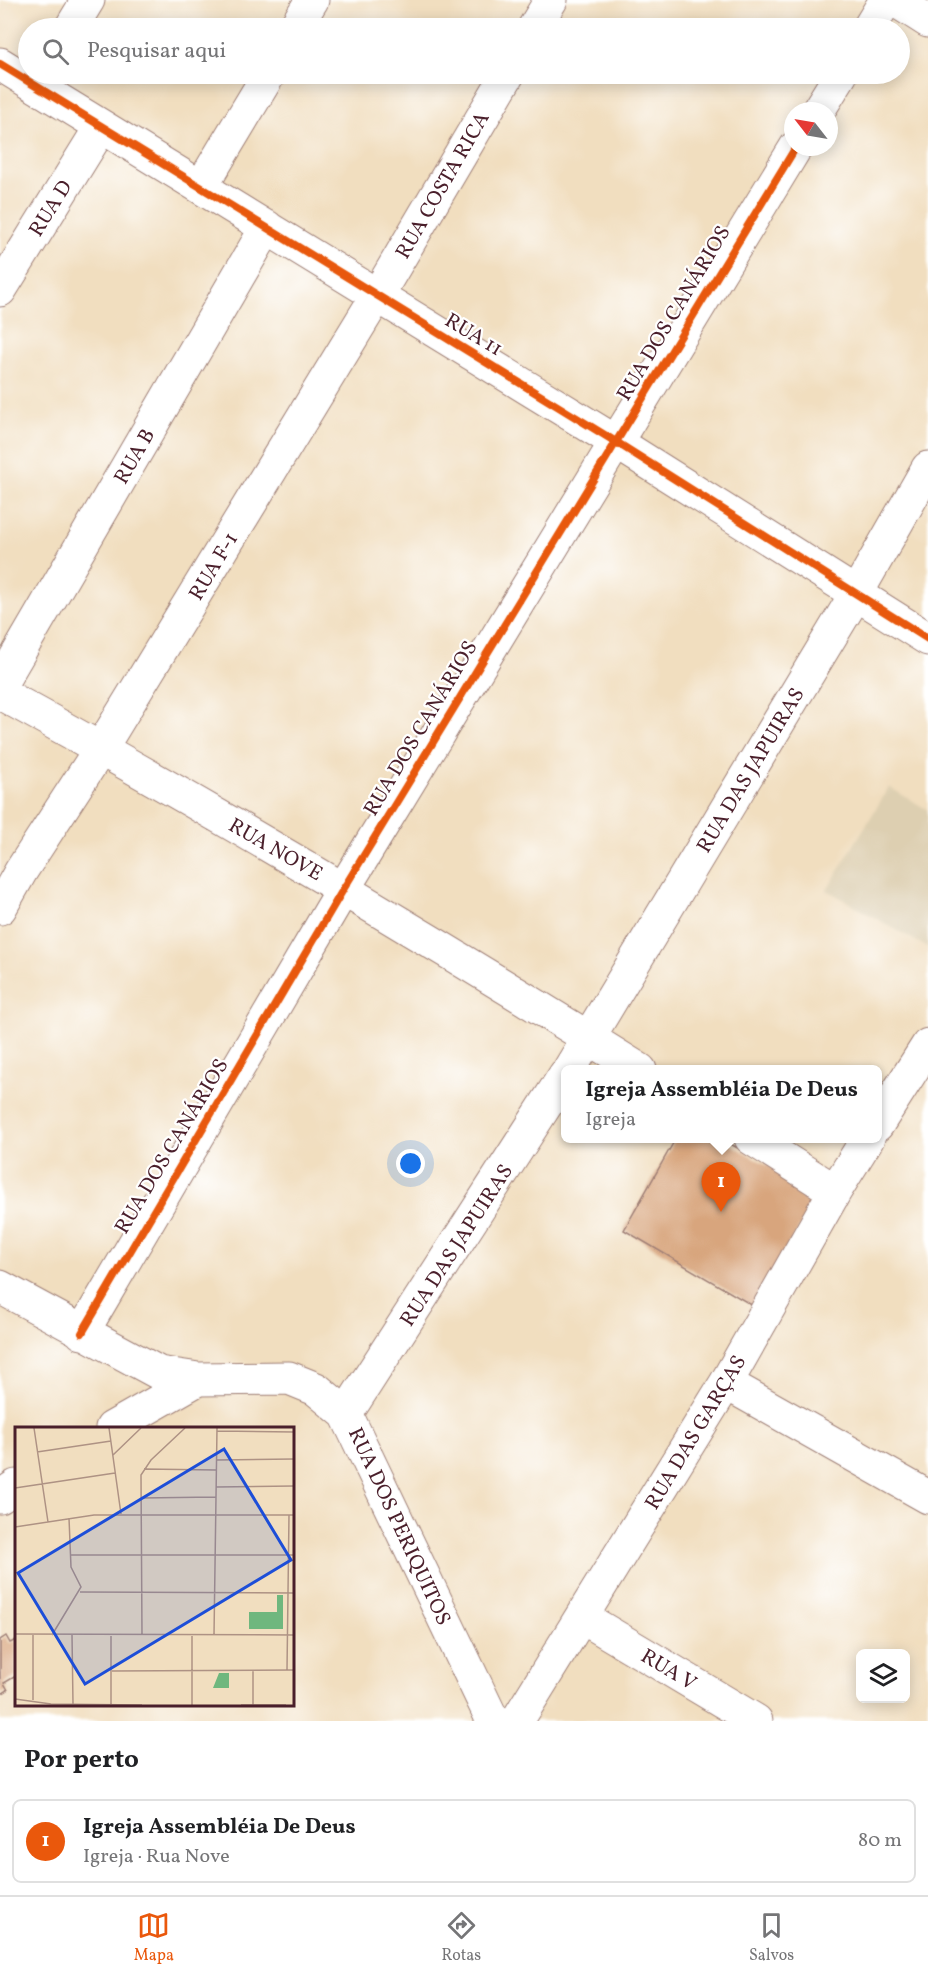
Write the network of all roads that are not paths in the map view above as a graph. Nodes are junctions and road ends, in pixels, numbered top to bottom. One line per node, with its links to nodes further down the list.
1 (88, 0): 6 (street)
2 (312, 0): 7 (street)
3 (551, 0): 8 (street)
4 (886, 0): 9 (street)
5 (895, 0): 10 (street)
6 (77, 18)
7 (301, 18)
8 (540, 18)
9 (874, 18)
10 (928, 21)
11 (0, 64): 12 (street, RUA 11)
12 (18, 71)
13 (46, 84): 18 (street, RUA 11)
14 (263, 84): 20 (street)
15 (502, 84): 23 (street, RUA COSTA RICA)
16 (835, 84): 17 (street)
17 (824, 102)
18 (100, 127): 20 (street, RUA 11); 22 (street, RUA D)
19 (790, 156): 24 (street, RUA DOS CANÁRIOS)
20 (201, 187): 21 (street, RUA 11)
21 (267, 227): 23 (street, RUA 11); 28 (street, RUA B)
22 (0, 290)
23 (377, 296): 24 (street, RUA 11); 30 (street, RUA F-1)
24 (615, 442): 26 (street, RUA 11); 32 (street, RUA DOS CANÁRIOS)
25 (928, 468): 26 (street, RUA DAS JAPUIRAS)
26 (856, 594): 27 (street, RUA 11); 34 (street, RUA DAS JAPUIRAS)
27 (928, 639)
28 (0, 685)
29 (0, 693): 30 (street, RUA NOVE)
30 (101, 748): 31 (street, RUA F-1); 32 (street, RUA NOVE)
31 (10, 867): 33 (street, RUA F-1)
32 (344, 888): 34 (street, RUA NOVE); 44 (street, RUA DOS CANÁRIOS)
33 (0, 908)
34 (589, 1038): 36 (street, RUA DAS JAPUIRAS); 37 (street, RUA NOVE)
35 (928, 1045): 39 (street)
36 (572, 1065)
37 (632, 1065)
38 (561, 1081): 47 (street, RUA DAS JAPUIRAS)
39 (882, 1117)
40 (759, 1143): 42 (street)
41 (865, 1143): 42 (street, RUA DAS GARÇAS)
42 (835, 1191): 46 (street, RUA DAS GARÇAS)
43 (0, 1287): 44 (street, RUA DOS PERIQUITOS)
44 (82, 1333): 45 (street, RUA DOS PERIQUITOS)
45 (198, 1379): 47 (street, RUA DOS PERIQUITOS); 48 (street)
46 (726, 1383): 51 (street); 52 (street, RUA DAS GARÇAS)
47 (346, 1414): 53 (street, RUA DOS PERIQUITOS)
48 (114, 1427)
49 (15, 1487): 50 (street)
50 (0, 1497)
51 (928, 1497)
52 (582, 1617): 54 (street, RUA DAS GARÇAS); 55 (street, RUA V)
53 (493, 1721)
54 (517, 1721)
55 (756, 1721)

